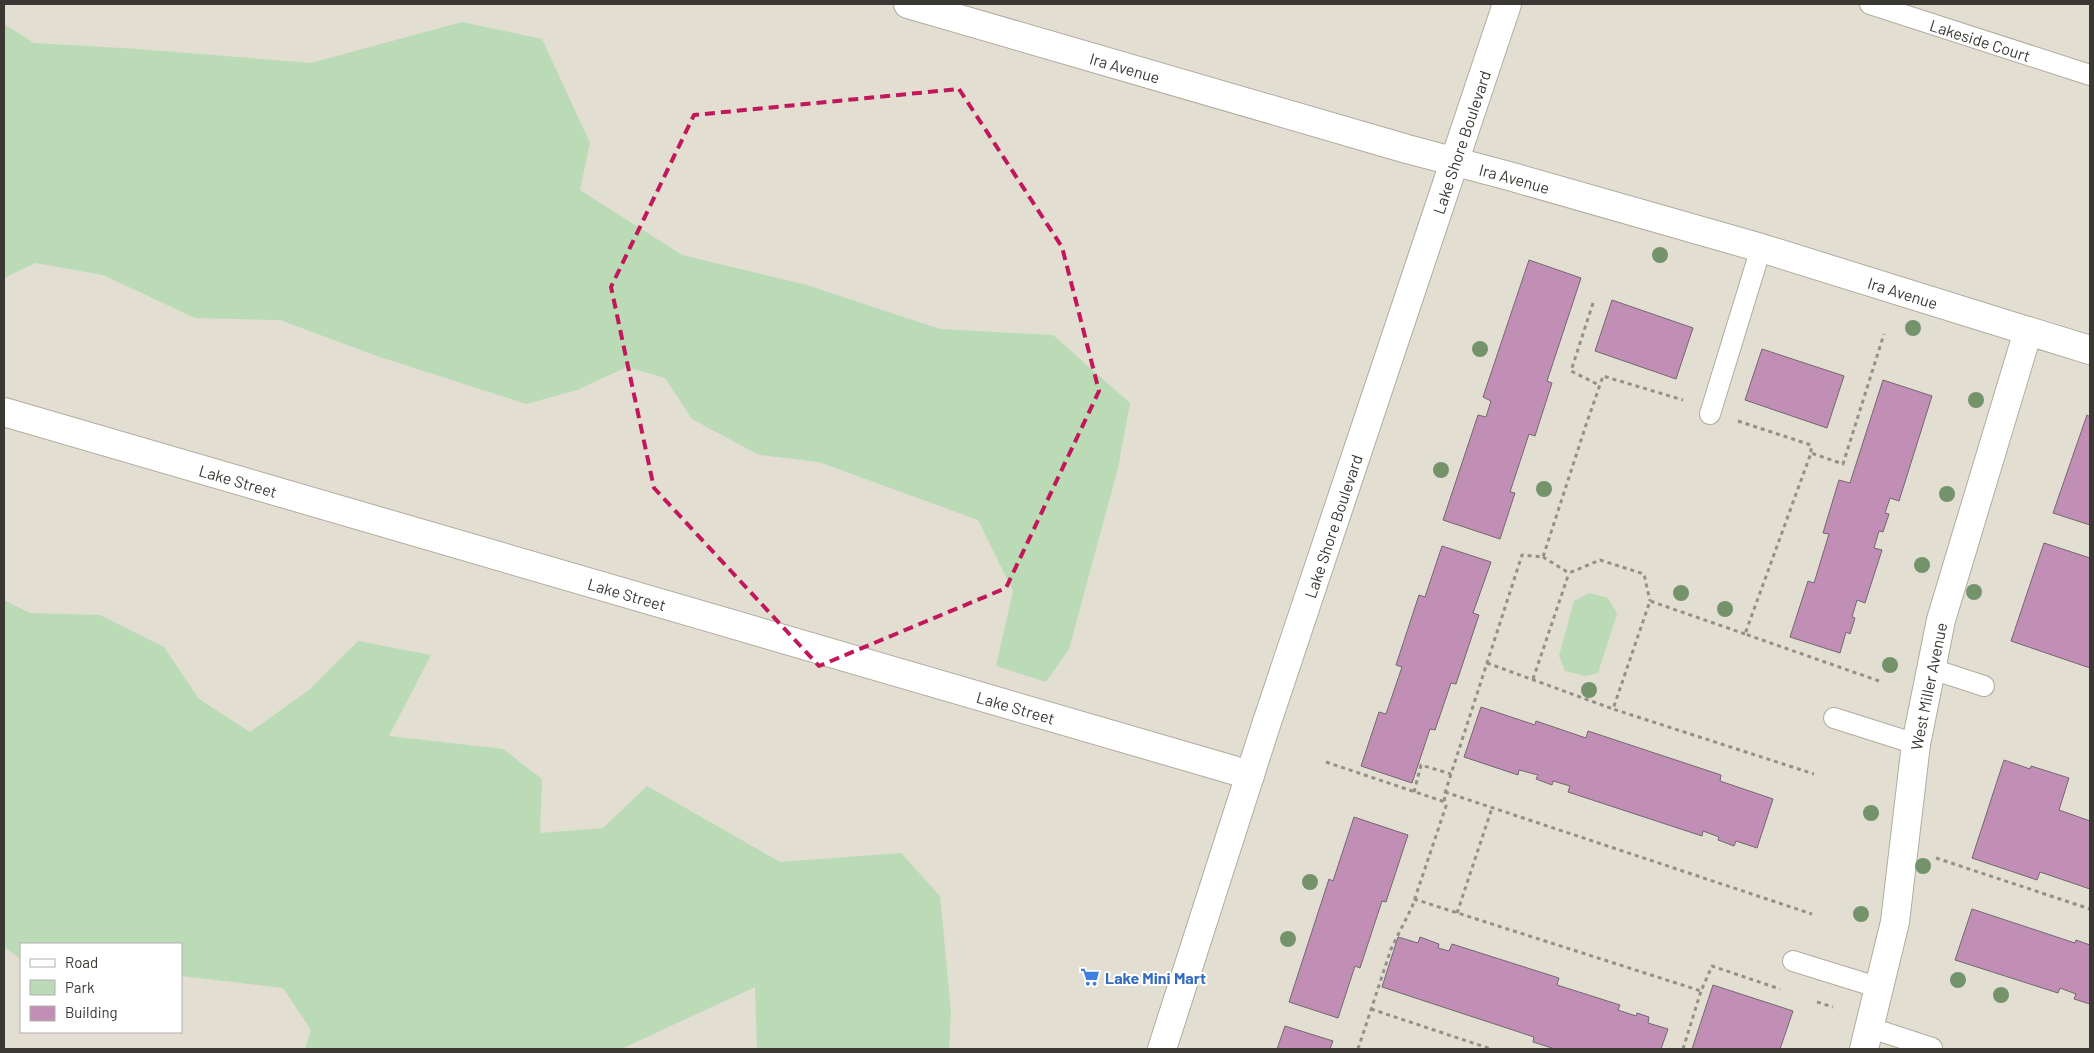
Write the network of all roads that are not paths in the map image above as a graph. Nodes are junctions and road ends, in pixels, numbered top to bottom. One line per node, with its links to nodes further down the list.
1 (908, 4): 5 (street, Ira Avenue)
2 (1507, 4): 5 (street, Lake Shore Boulevard)
3 (1870, 4): 4 (lane, Lakeside Court)
4 (2090, 75)
5 (1455, 161): 6 (street, Ira Avenue); 15 (street, Lake Shore Boulevard)
6 (1761, 248): 7 (street, Ira Avenue); 10 (lane)
7 (2028, 331): 8 (street, Ira Avenue); 11 (street, West Miller Avenue)
8 (2090, 350)
9 (4, 412): 15 (street, Lake Street)
10 (1710, 414)
11 (1932, 669): 12 (lane); 14 (street, West Miller Avenue)
12 (1984, 686)
13 (1834, 718): 14 (lane)
14 (1916, 744): 17 (street, West Miller Avenue)
15 (1250, 775): 20 (street, Lake Shore Boulevard)
16 (1793, 961): 17 (lane)
17 (1880, 988): 18 (street, West Miller Avenue)
18 (1867, 1039): 19 (lane)
19 (1932, 1048)
20 (1162, 1049)

